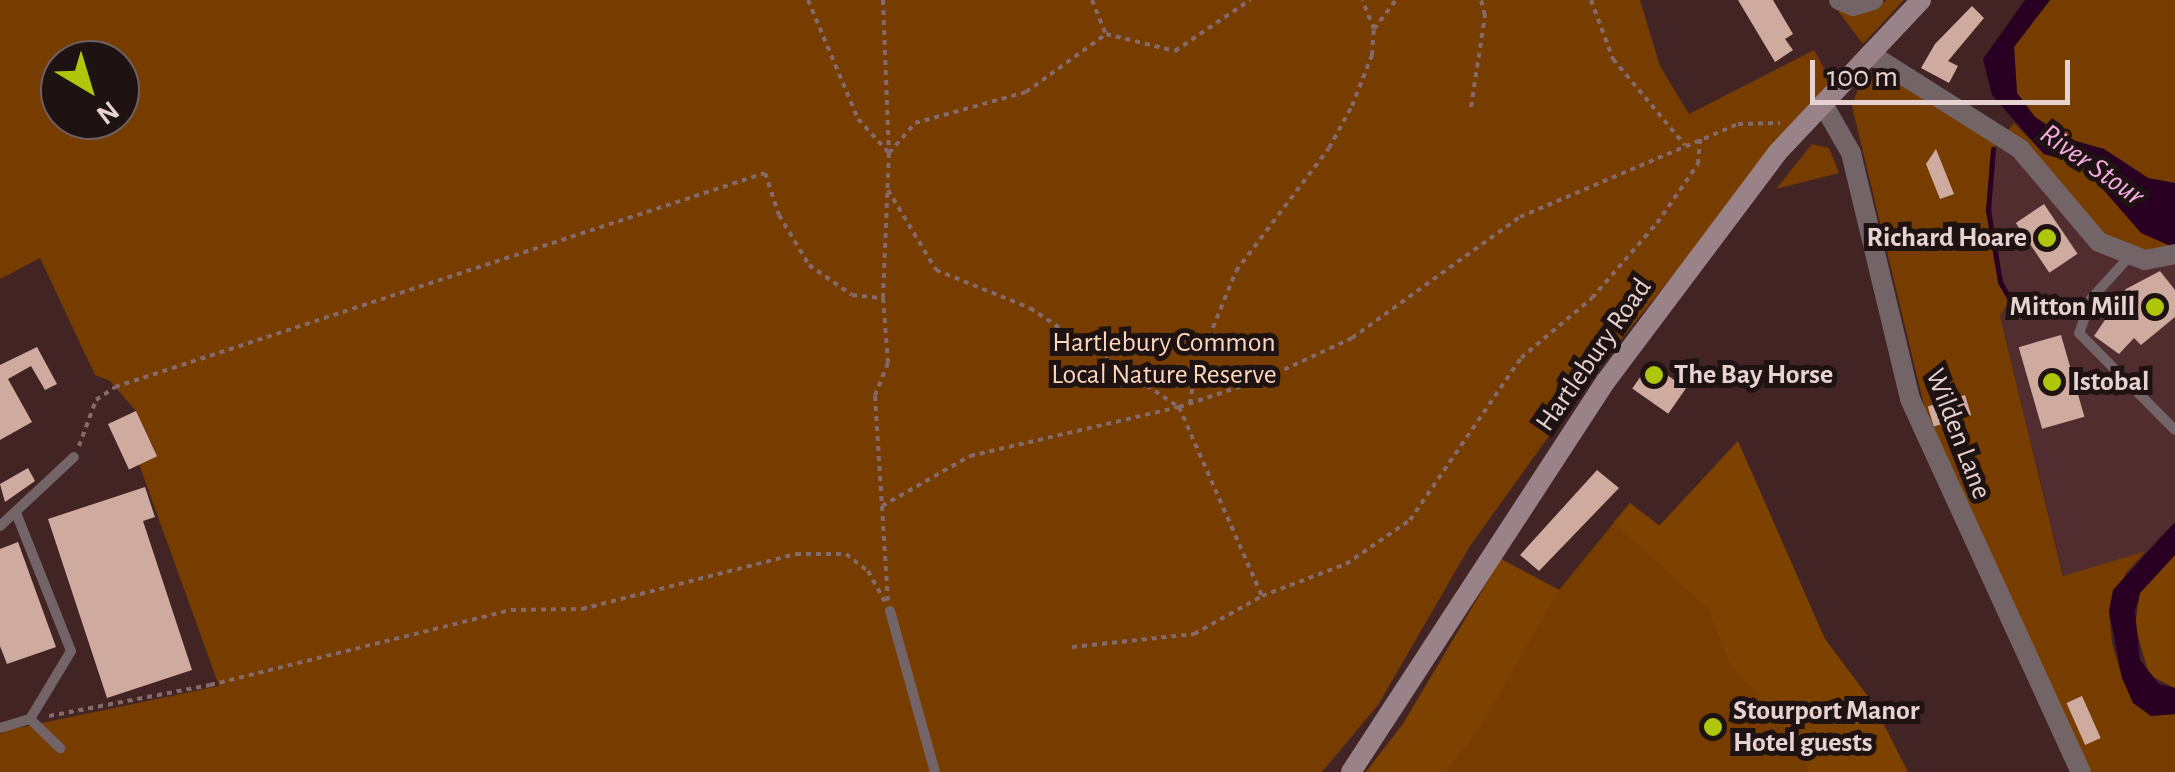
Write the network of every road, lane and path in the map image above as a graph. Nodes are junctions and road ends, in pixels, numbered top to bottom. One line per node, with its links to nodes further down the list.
1 (808, 0): 20 (path)
2 (883, 0): 20 (path)
3 (1092, 0): 13 (path)
4 (1250, 0): 13 (path)
5 (1362, 0): 12 (path)
6 (1396, 0): 12 (path)
7 (1481, 0): 16 (path)
8 (1590, 0): 19 (path)
9 (1839, 0): 10 (street)
10 (1873, 0)
11 (1921, 0): 14 (main road, Hartlebury Road)
12 (1374, 29): 25 (path)
13 (1106, 34): 20 (path)
14 (1870, 54): 15 (main road, Hartlebury Road); 22 (street)
15 (1823, 104): 17 (main road, Hartlebury Road); 40 (street, Wilden Lane)
16 (1471, 107)
17 (1805, 123): 18 (path); 39 (main road, Hartlebury Road)
18 (1700, 139): 19 (path); 32 (path)
19 (1685, 145): 25 (path)
20 (890, 153): 21 (path)
21 (888, 190): 24 (path); 26 (path)
22 (2130, 256): 23 (street); 27 (lane)
23 (2172, 256)
24 (883, 298): 28 (path); 29 (path)
25 (1190, 404): 26 (path)
26 (1179, 408): 29 (path); 32 (path)
27 (2175, 430)
28 (74, 457): 30 (lane)
29 (882, 506): 33 (path)
30 (16, 513): 31 (lane); 35 (lane)
31 (0, 526)
32 (1262, 596): 34 (path)
33 (890, 611): 35 (path); 38 (lane)
34 (1072, 647)
35 (30, 719): 36 (lane); 37 (lane)
36 (0, 728)
37 (60, 748)
38 (935, 772)
39 (1351, 772)
40 (2081, 772)

